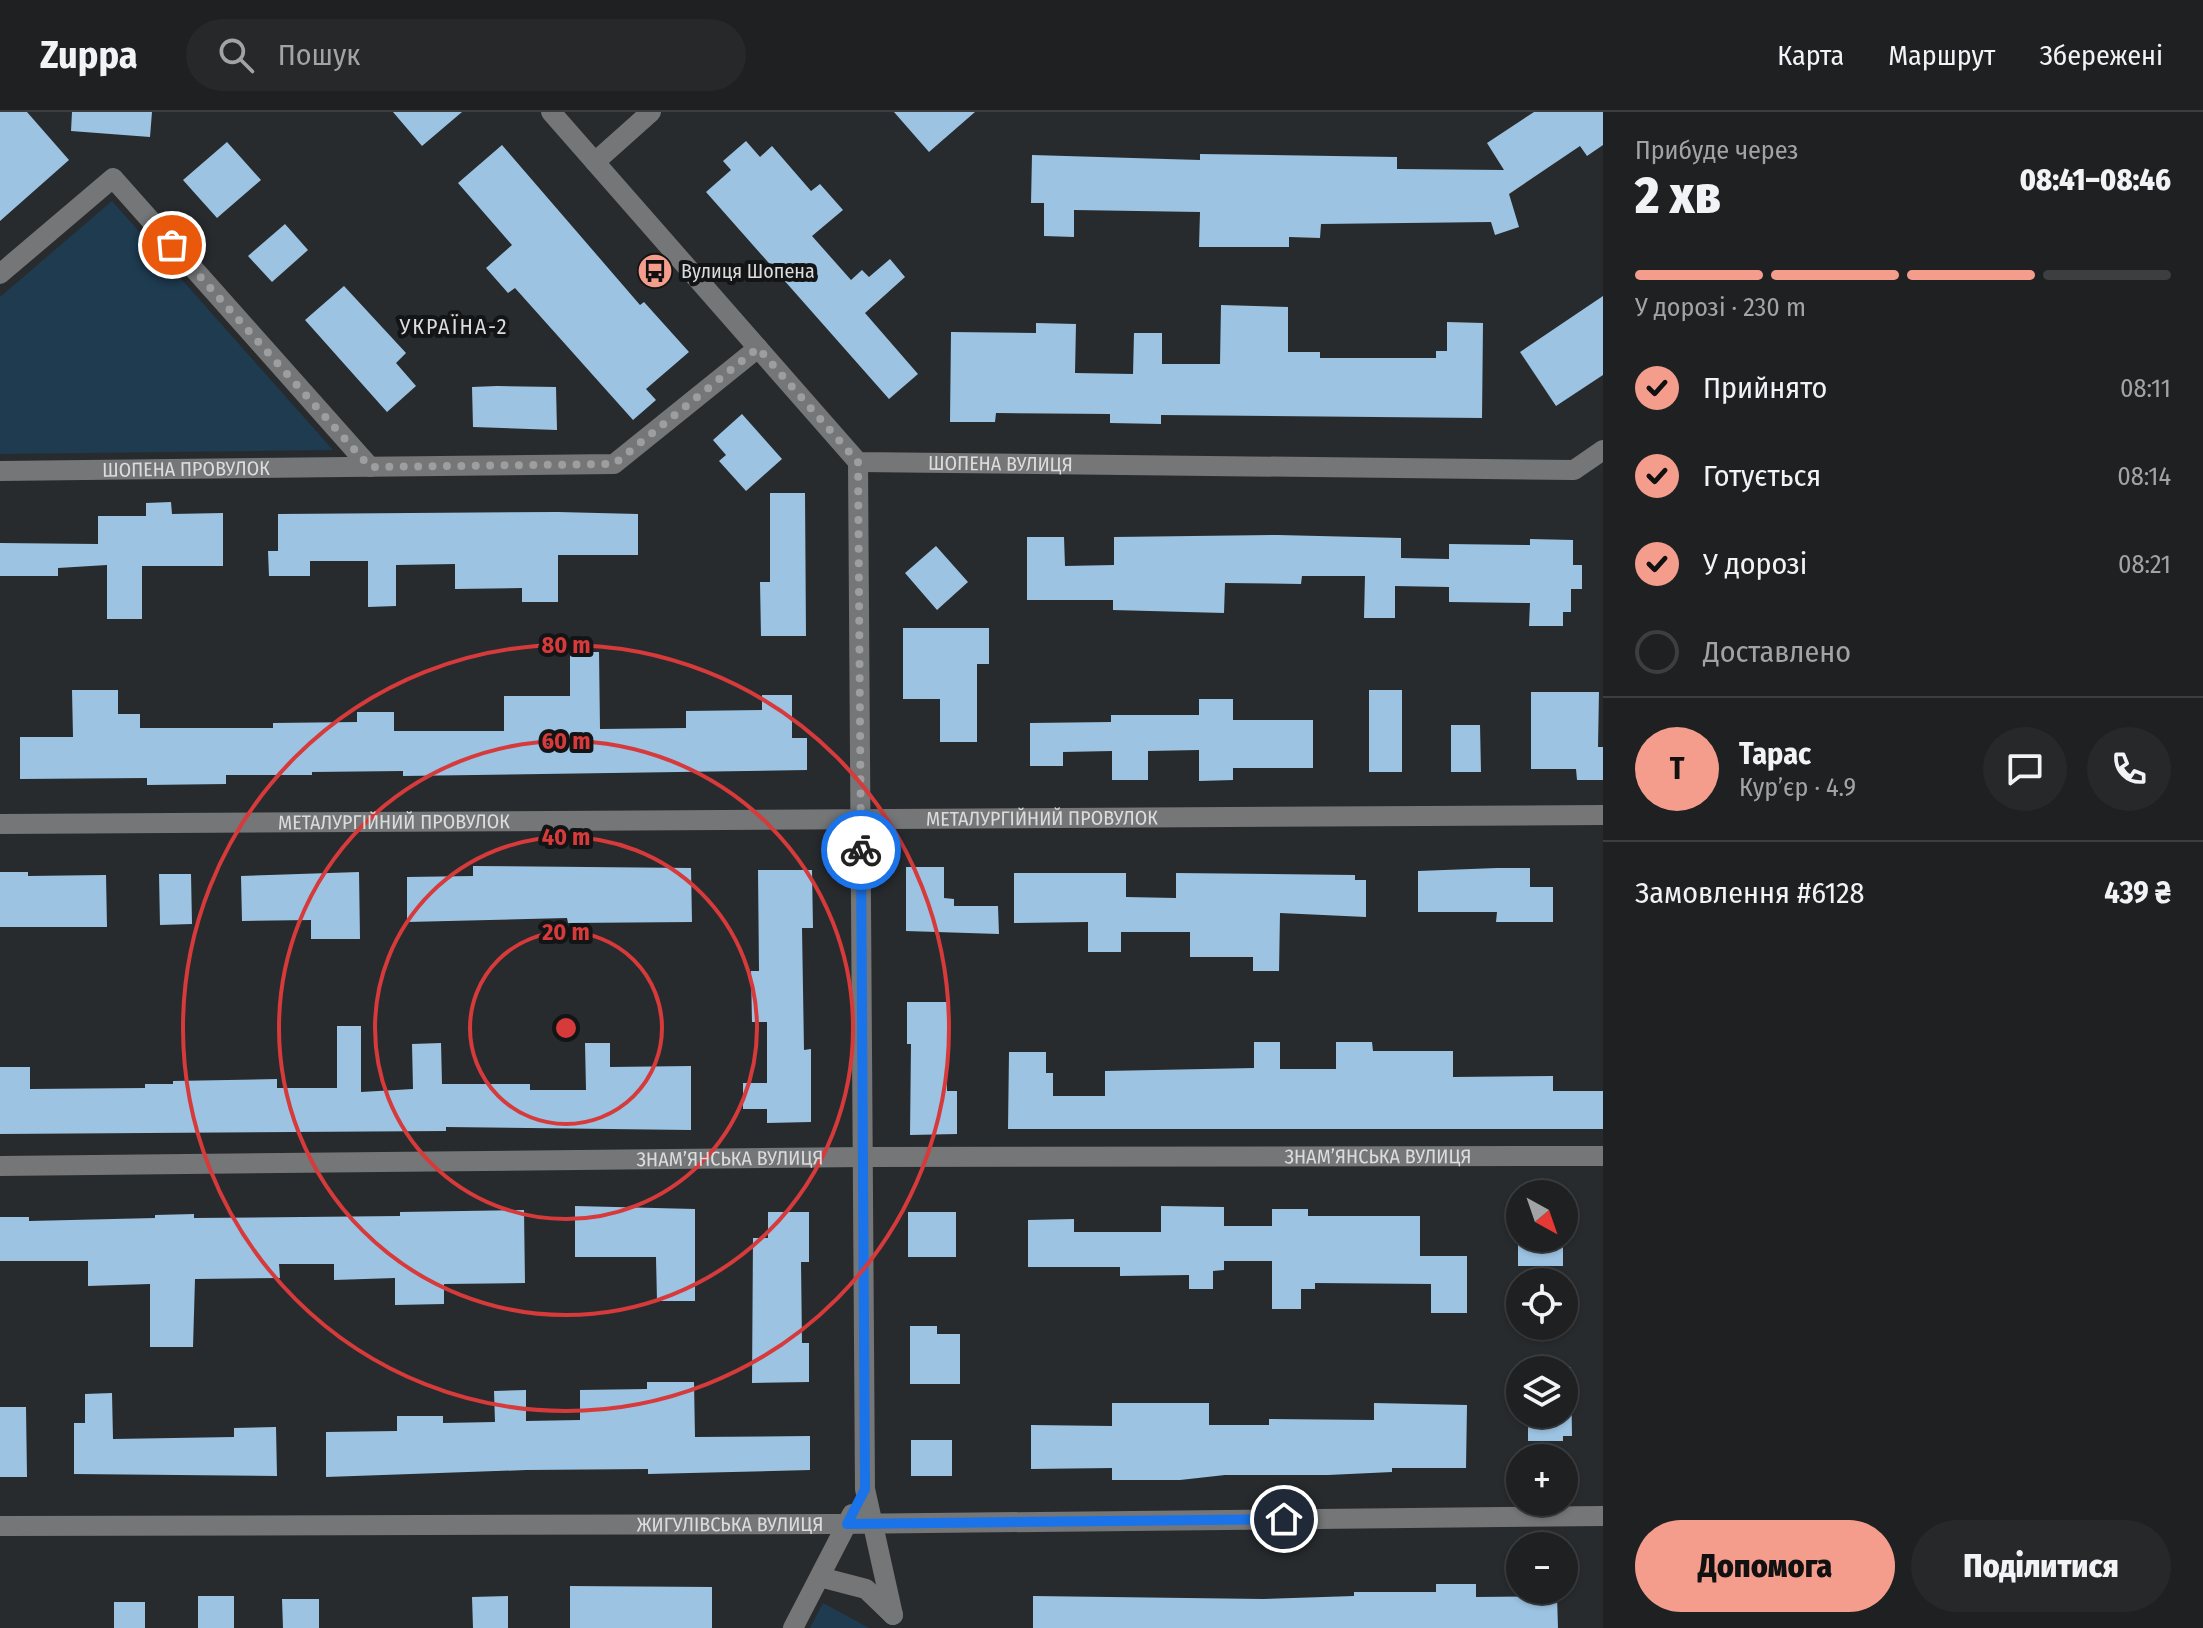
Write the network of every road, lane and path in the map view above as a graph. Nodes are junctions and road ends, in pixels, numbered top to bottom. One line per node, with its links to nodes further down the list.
1 (551, 112): 3 (street)
2 (651, 112): 3 (street)
3 (595, 162): 5 (street)
4 (0, 274): 8 (street)
5 (758, 348): 7 (street); 8 (street, ШОПЕНА ПРОВУЛОК)
6 (1603, 450): 7 (street, ШОПЕНА ВУЛИЦЯ)
7 (858, 462): 11 (street)
8 (370, 467): 9 (street, ШОПЕНА ПРОВУЛОК)
9 (0, 471)
10 (1603, 815): 11 (street, МЕТАЛУРГІЙНИЙ ПРОВУЛОК)
11 (861, 819): 12 (street, МЕТАЛУРГІЙНИЙ ПРОВУЛОК); 14 (street)
12 (0, 824)
13 (1603, 1156): 14 (street, ЗНАМ’ЯНСЬКА ВУЛИЦЯ)
14 (864, 1157): 15 (street, ЗНАМ’ЯНСЬКА ВУЛИЦЯ); 16 (street)
15 (0, 1166)
16 (865, 1489): 18 (street); 19 (street)
17 (1603, 1516): 19 (street, ЖИГУЛІВСЬКА ВУЛИЦЯ)
18 (847, 1524): 19 (street, ЖИГУЛІВСЬКА ВУЛИЦЯ); 20 (street, ЖИГУЛІВСЬКА ВУЛИЦЯ); 21 (street)
19 (873, 1524): 22 (street)
20 (0, 1526)
21 (820, 1577): 22 (street); 23 (street)
22 (889, 1621)
23 (793, 1628)

